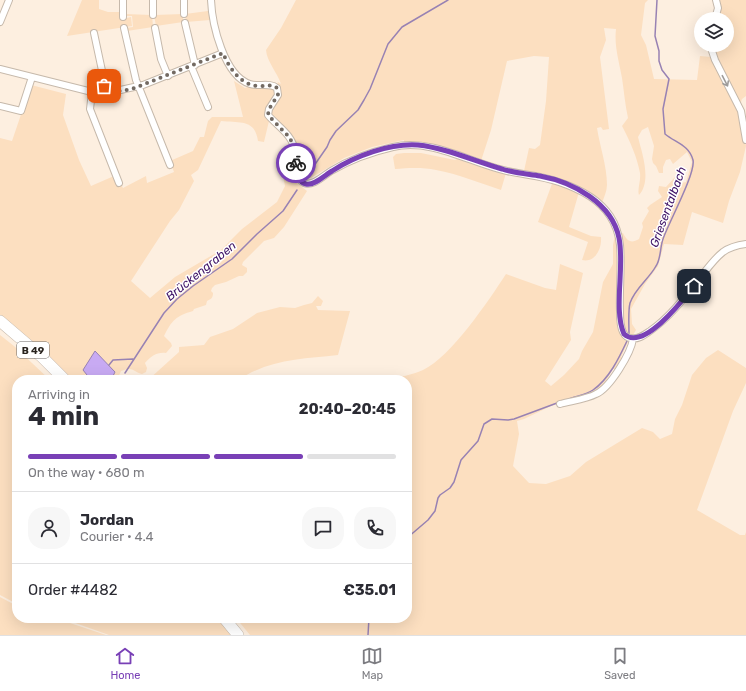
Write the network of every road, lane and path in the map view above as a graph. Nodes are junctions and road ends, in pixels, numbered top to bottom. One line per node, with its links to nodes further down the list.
1 (9, 0): 11 (street)
2 (123, 0): 10 (street)
3 (153, 0): 9 (street)
4 (184, 0): 8 (street)
5 (211, 0): 17 (street)
6 (716, 0): 7 (street)
7 (717, 12)
8 (184, 14)
9 (153, 15)
10 (123, 17)
11 (0, 22)
12 (185, 23): 18 (street)
13 (124, 28): 22 (street)
14 (155, 28): 20 (street)
15 (94, 33): 24 (street)
16 (712, 52): 27 (street, one-way to 27)
17 (223, 53): 18 (street); 33 (street)
18 (193, 65): 20 (street); 26 (street)
19 (0, 69): 21 (street)
20 (168, 76): 22 (street)
21 (32, 77): 23 (street); 25 (street)
22 (138, 87): 24 (street); 28 (street)
23 (92, 92): 24 (street); 29 (street)
24 (104, 92)
25 (0, 106)
26 (208, 107)
27 (746, 140)
28 (170, 165)
29 (119, 182)
30 (746, 244): 33 (street)
31 (0, 321): 35 (highway, B 49)
32 (0, 330): 34 (highway, B 49)
33 (633, 339): 36 (street)
34 (50, 375)
35 (60, 375)
36 (560, 404)
37 (228, 623): 39 (highway)
38 (237, 623): 40 (highway)
39 (238, 635)
40 (247, 635)

